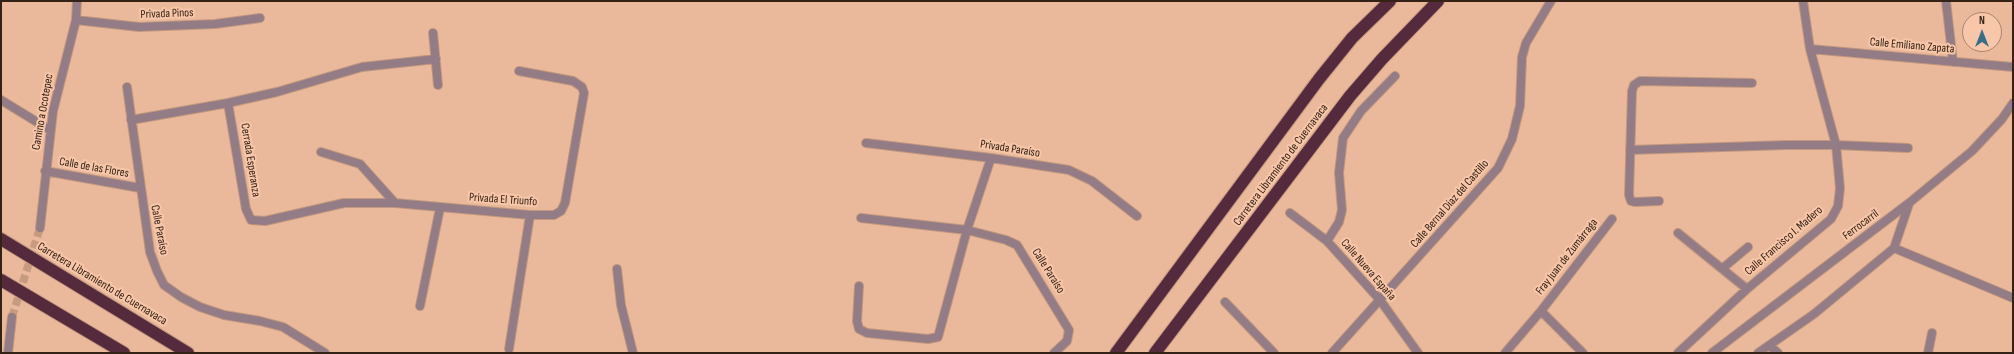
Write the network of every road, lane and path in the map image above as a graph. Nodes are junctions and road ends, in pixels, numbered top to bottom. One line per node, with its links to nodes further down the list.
1 (77, 1): 8 (street, Camino a Ocotepec)
2 (1390, 1): 70 (highway, Carretera Libramiento de Cuernavaca)
3 (1438, 1): 71 (highway, Carretera Libramiento de Cuernavaca)
4 (1551, 1): 55 (street, Calle Bernal Díaz del Castillo)
5 (1803, 1): 10 (street, Calle Francisco I. Madero)
6 (1946, 1): 12 (street)
7 (260, 18): 8 (street, Privada Pinos)
8 (76, 20): 23 (street, Camino a Ocotepec)
9 (433, 33): 11 (street)
10 (1810, 49): 12 (street, Calle Emiliano Zapata); 25 (street, Calle Francisco I. Madero)
11 (436, 59): 17 (street); 20 (street)
12 (1953, 62): 13 (street, Calle Emiliano Zapata)
13 (2013, 67)
14 (519, 71): 37 (street, Privada El Triunfo)
15 (1394, 76): 46 (street)
16 (1752, 83): 27 (street)
17 (438, 85)
18 (127, 87): 22 (street, Calle Paraíso)
19 (1, 100): 23 (street)
20 (228, 103): 22 (street); 41 (street, Cerrada Esperanza)
21 (2013, 103): 34 (street, Ferrocarril)
22 (131, 120): 31 (street, Calle Paraíso)
23 (50, 130): 30 (street, Camino a Ocotepec)
24 (866, 143): 29 (street, Privada Paraíso)
25 (1836, 145): 26 (street); 27 (street); 53 (street, Calle Francisco I. Madero)
26 (1908, 148)
27 (1630, 150): 32 (street)
28 (321, 152): 33 (street)
29 (992, 158): 38 (street, Privada Paraíso); 43 (street)
30 (45, 171): 31 (street, Calle de las Flores); 42 (street, Camino a Ocotepec)
31 (140, 188): 67 (street, Calle Paraíso)
32 (1659, 201)
33 (395, 203): 35 (street, Privada El Triunfo); 41 (street, Privada El Triunfo)
34 (1910, 204): 48 (street); 78 (street, Ferrocarril)
35 (440, 208): 37 (street, Privada El Triunfo); 57 (street)
36 (1290, 213): 46 (street, Calle Nueva España)
37 (530, 215): 63 (street)
38 (1137, 216)
39 (861, 218): 43 (street, Calle Paraíso)
40 (1612, 219): 58 (street, Fray Juan de Zumárraga)
41 (251, 220)
42 (40, 228)
43 (968, 230): 52 (street); 69 (street, Calle Paraíso)
44 (1678, 233): 49 (street)
45 (1, 239): 66 (highway, Carretera Libramiento de Cuernavaca)
46 (1327, 241): 55 (street, Calle Nueva España)
47 (1748, 247): 49 (street)
48 (1894, 248): 54 (street); 62 (street)
49 (1723, 268): 53 (street)
50 (617, 269): 68 (street)
51 (1, 280): 65 (highway)
52 (859, 286)
53 (1747, 288): 77 (street, Calle Francisco I. Madero)
54 (2013, 298)
55 (1380, 300): 73 (street, Calle Bernal Díaz del Castillo); 74 (street, Calle Nueva España)
56 (1224, 302): 72 (street)
57 (420, 306)
58 (1541, 310): 75 (street, Fray Juan de Zumárraga); 76 (street)
59 (12, 317): 61 (street)
60 (1932, 333): 81 (street)
61 (5, 335): 64 (street)
62 (1770, 346): 79 (street); 80 (street)
63 (509, 349)
64 (8, 353)
65 (124, 353)
66 (188, 353)
67 (325, 353)
68 (633, 353)
69 (1054, 353)
70 (1116, 353)
71 (1155, 353)
72 (1274, 353)
73 (1332, 353)
74 (1418, 353)
75 (1505, 353)
76 (1583, 353)
77 (1678, 353)
78 (1712, 353)
79 (1758, 353)
80 (1778, 353)
81 (1928, 353)

